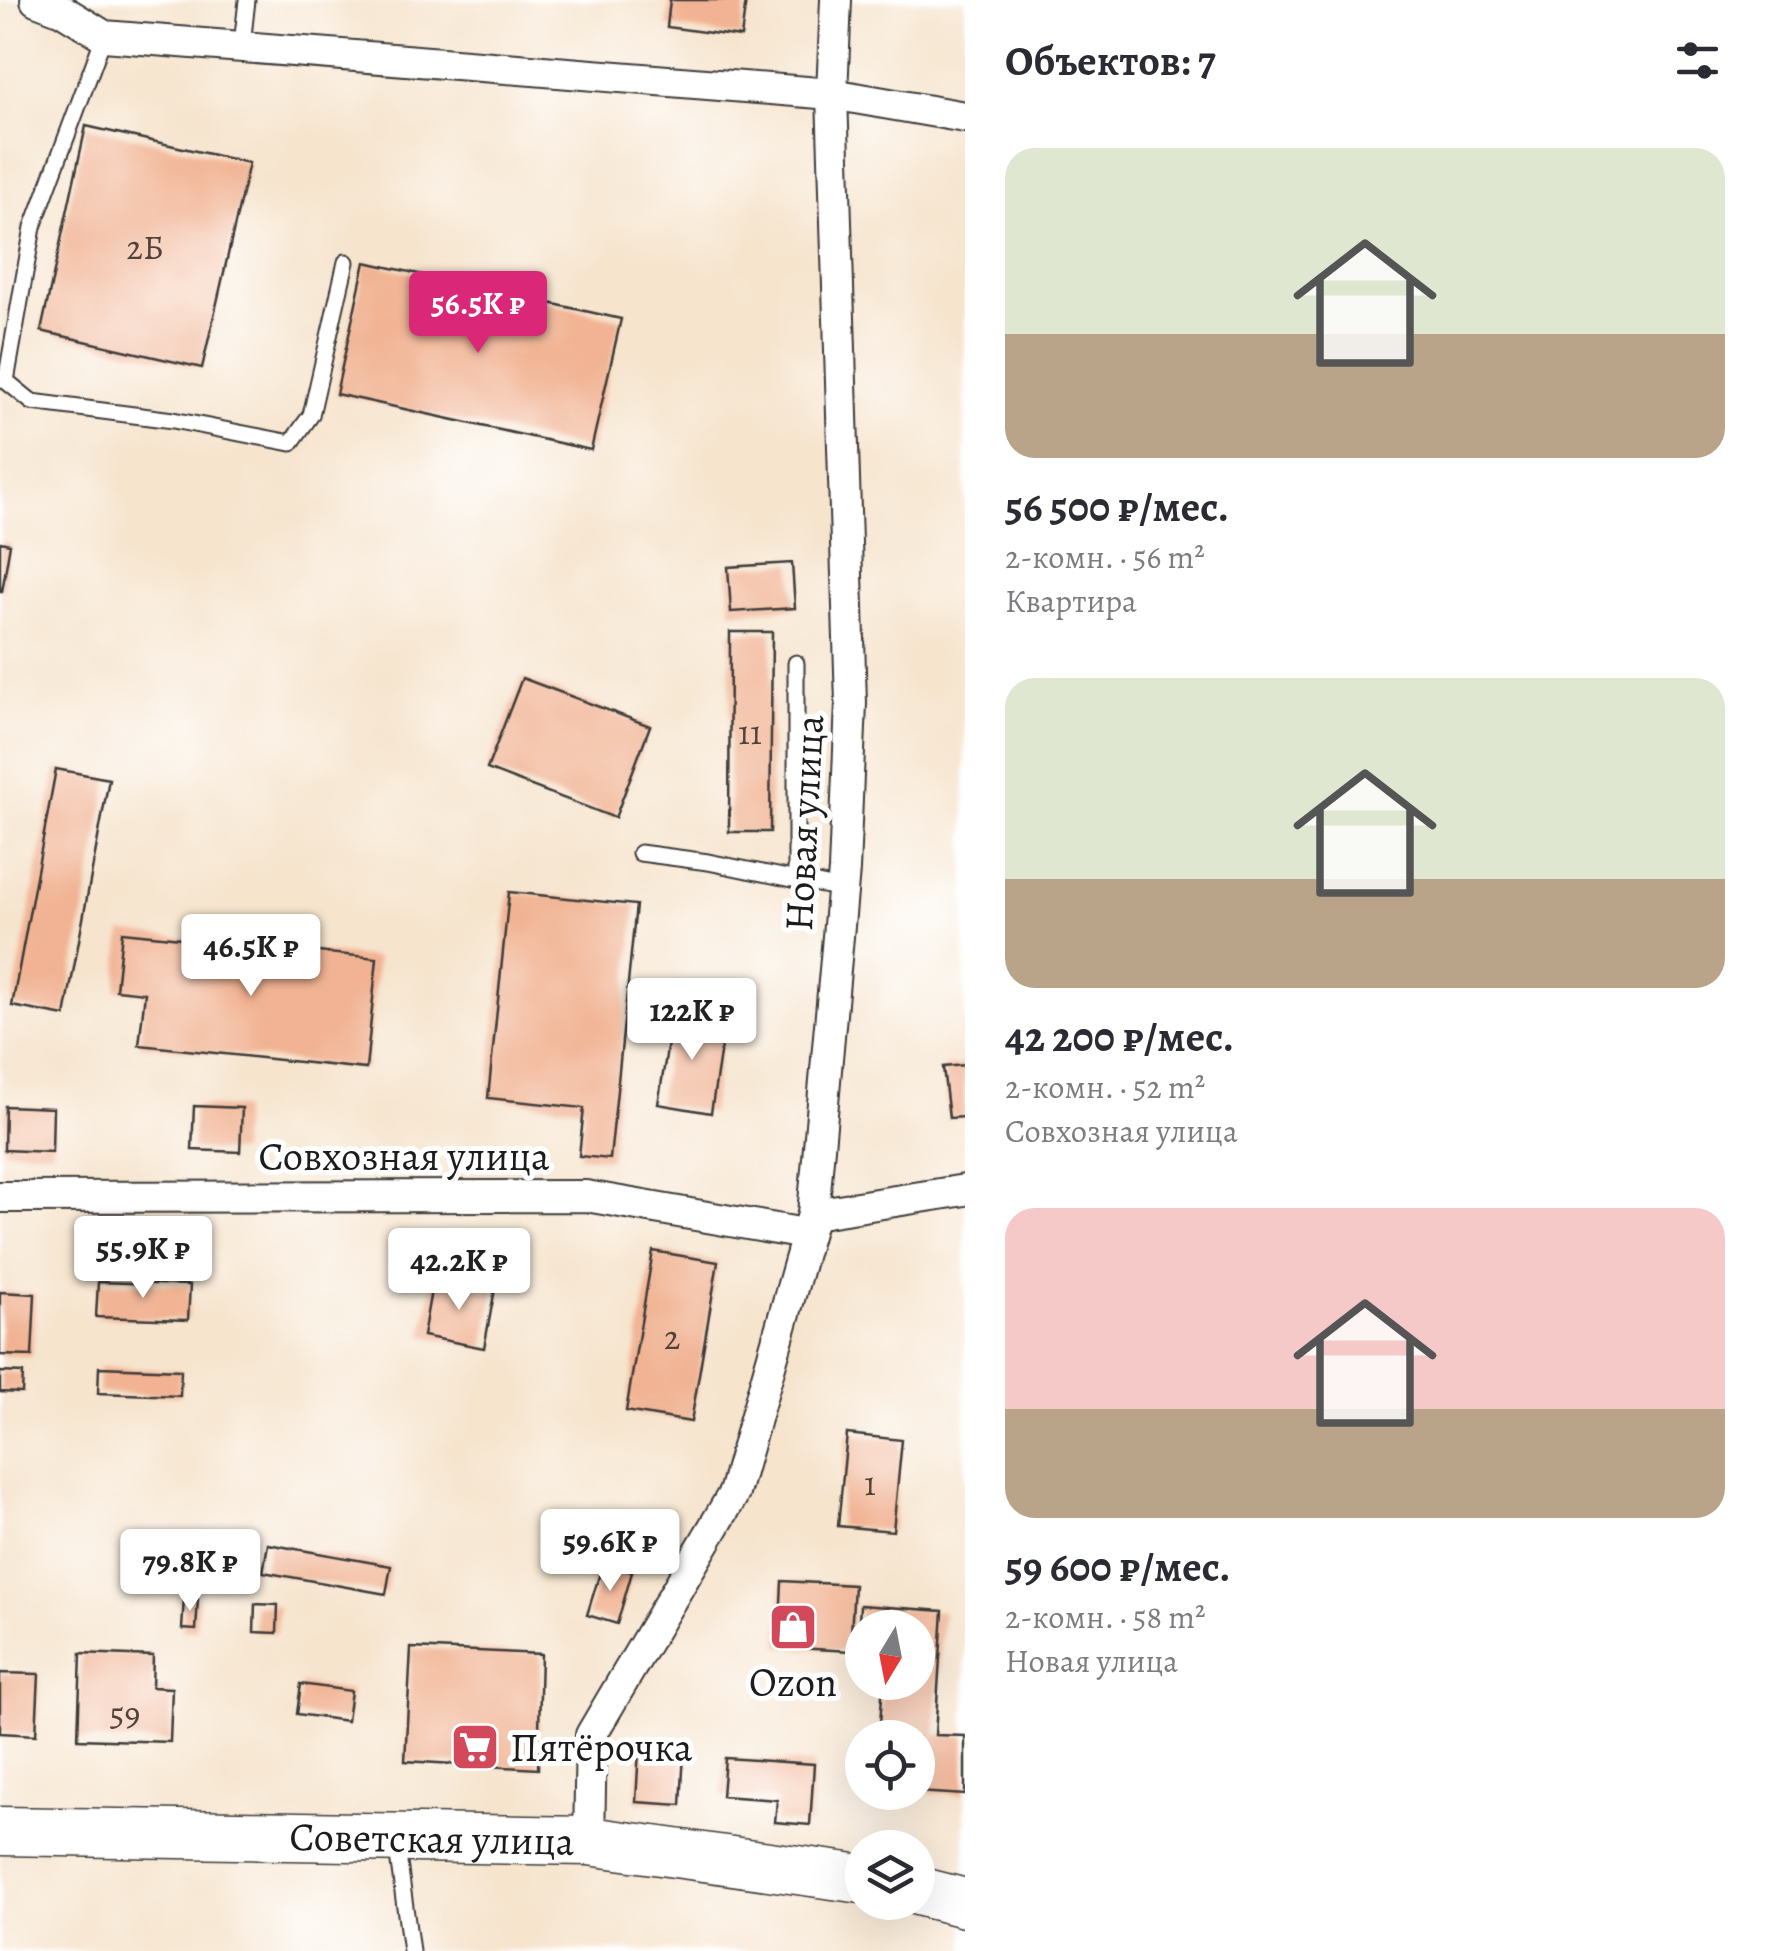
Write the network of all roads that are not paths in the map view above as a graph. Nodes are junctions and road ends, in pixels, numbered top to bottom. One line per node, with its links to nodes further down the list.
1 (36, 0): 4 (street)
2 (247, 0): 5 (lane)
3 (836, 0): 6 (street, Новая улица)
4 (104, 36): 5 (street); 8 (lane)
5 (242, 46): 6 (street)
6 (832, 94): 7 (street); 12 (street, Новая улица)
7 (965, 117)
8 (346, 262)
9 (796, 663): 11 (lane)
10 (640, 852): 11 (lane)
11 (796, 880): 12 (lane)
12 (842, 889): 15 (street, Новая улица)
13 (965, 1190): 15 (street, Совхозная улица)
14 (0, 1197): 15 (street, Совхозная улица)
15 (809, 1224): 18 (street, Новая улица)
16 (0, 1832): 17 (main road, Советская улица)
17 (395, 1838): 18 (main road, Советская улица); 22 (lane)
18 (589, 1841): 19 (main road, Советская улица)
19 (845, 1877)
20 (935, 1896): 21 (main road)
21 (965, 1903)
22 (412, 1951)

